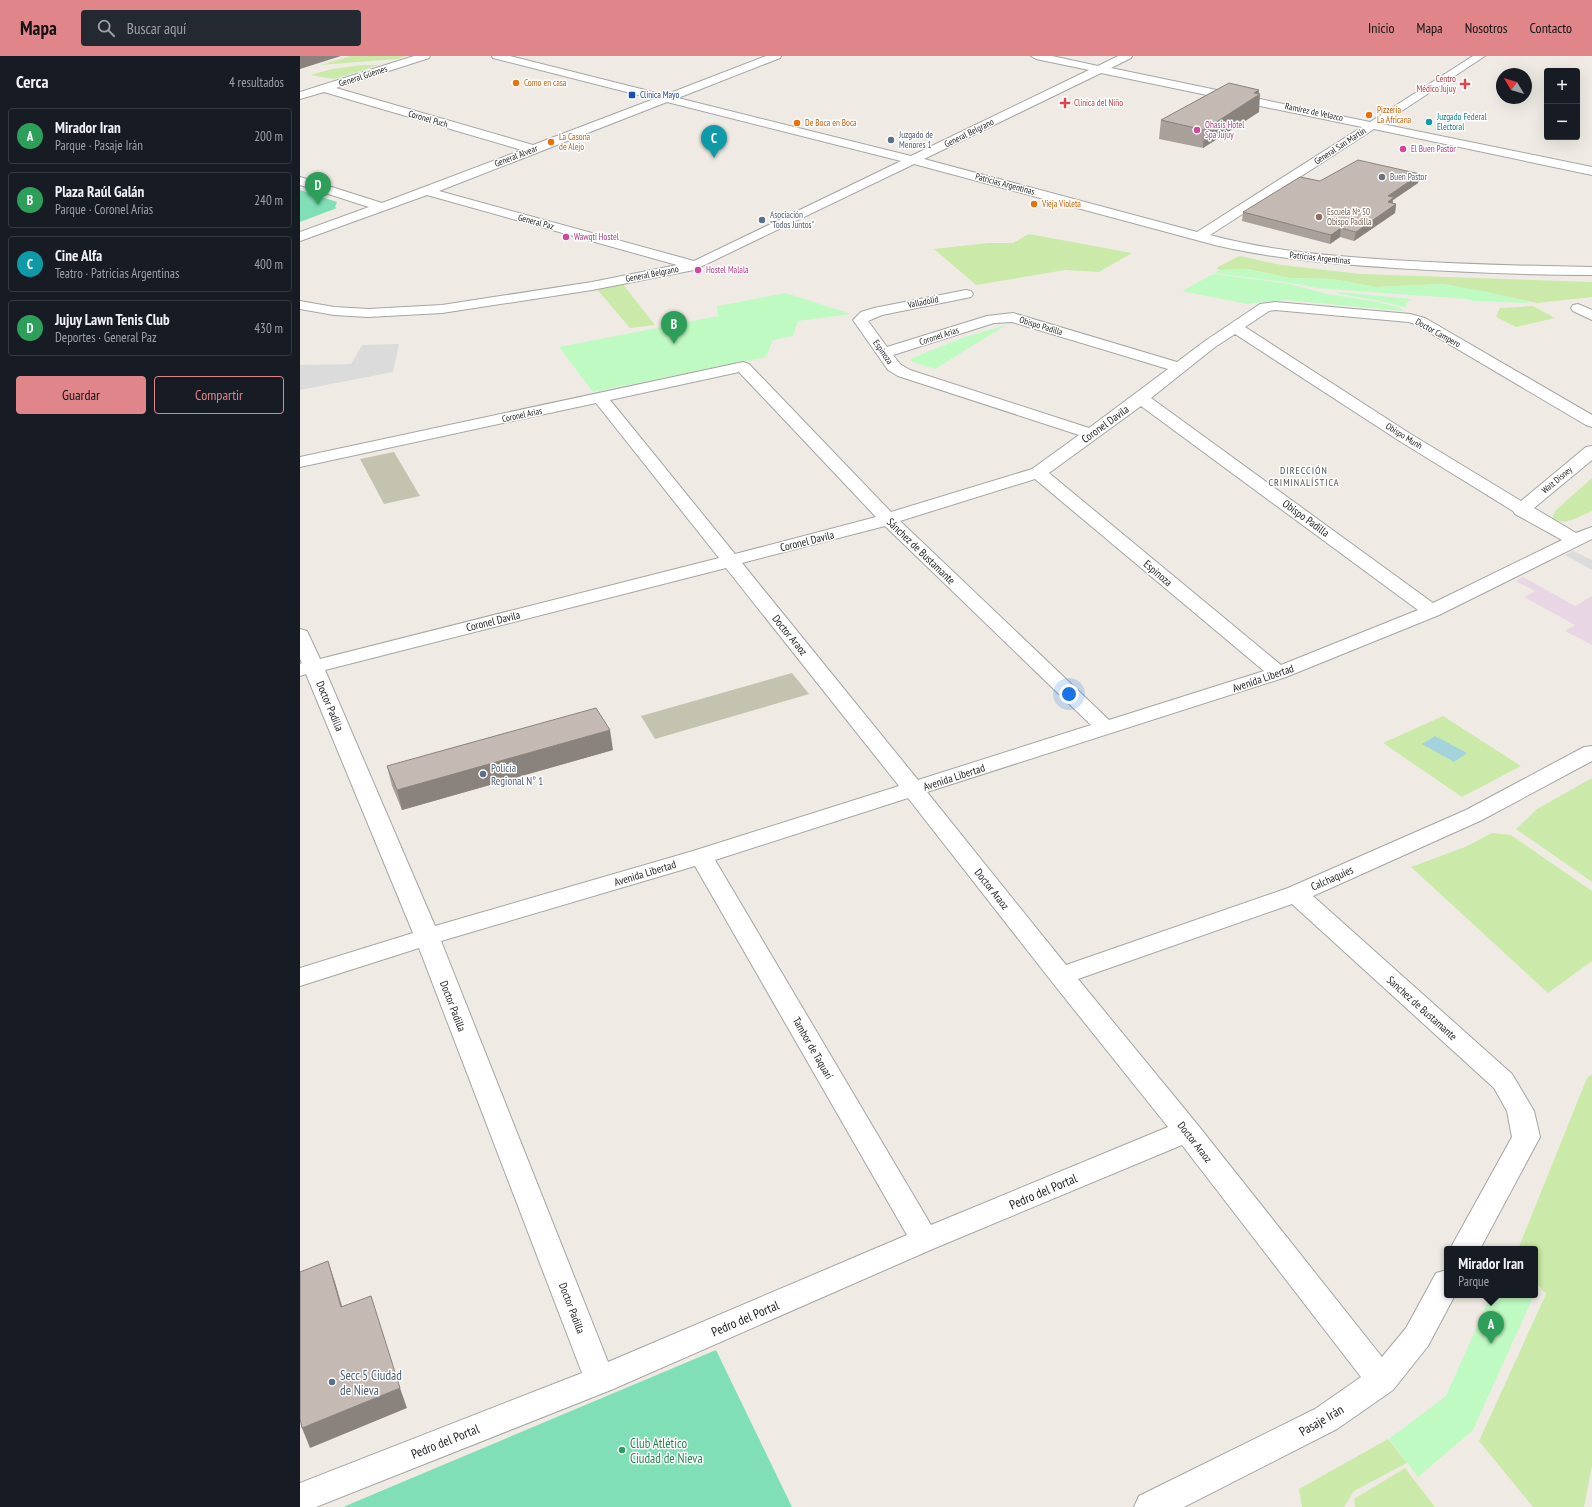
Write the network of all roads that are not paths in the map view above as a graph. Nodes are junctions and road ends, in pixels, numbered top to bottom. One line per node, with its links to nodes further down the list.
1 (426, 56): 8 (street, General Güemes)
2 (497, 56): 10 (street, Patricias Argentinas)
3 (776, 56): 10 (street, General Alvear)
4 (1036, 56): 7 (street, Ramírez de Velazco)
5 (1127, 56): 7 (street, General Belgrano)
6 (1480, 56): 11 (street, General San Martín)
7 (1100, 69): 11 (street, Ramírez de Velazco); 13 (street, General Belgrano)
8 (323, 88): 9 (street, General Güemes); 12 (street, Coronel Puch)
9 (300, 96)
10 (666, 98): 12 (street, General Alvear); 13 (street, Patricias Argentinas)
11 (1373, 124): 14 (street, Ramírez de Velazco); 18 (street, General San Martín)
12 (533, 149): 16 (street, General Alvear)
13 (913, 160): 18 (street, Patricias Argentinas); 20 (street, General Belgrano)
14 (1592, 171)
15 (300, 181): 17 (street)
16 (426, 191): 17 (street, General Alvear); 20 (street, General Paz)
17 (382, 207): 19 (street, General Alvear)
18 (1200, 236): 21 (street, Patricias Argentinas)
19 (300, 237)
20 (694, 266): 23 (street, General Belgrano)
21 (1592, 271)
22 (966, 294): 26 (street, Valladolid)
23 (300, 305)
24 (1265, 307): 29 (street, Coronel Davila); 35 (street, Doctor Campero)
25 (1578, 308): 27 (street)
26 (879, 311): 30 (street, Espinoza)
27 (1592, 316)
28 (992, 319): 30 (street, Coronel Arias); 32 (street, Obispo Padilla)
29 (1234, 327): 32 (street, Coronel Davila); 40 (street, Obispo Munh)
30 (885, 353): 36 (street, Espinoza)
31 (743, 367): 33 (street, Coronel Arias); 41 (street, Sánchez de Bustamante)
32 (1181, 368): 34 (street, Coronel Davila)
33 (600, 398): 38 (street, Coronel Arias); 43 (street, Doctor Araoz)
34 (1142, 398): 36 (street, Coronel Davila); 44 (street, Obispo Padilla)
35 (1592, 422)
36 (1092, 434): 39 (street, Coronel Davila)
37 (1592, 451): 40 (street, Walt Disney)
38 (300, 462)
39 (1038, 473): 41 (street, Coronel Davila); 47 (street, Espinoza)
40 (1521, 510): 42 (street, Obispo Munh)
41 (888, 519): 43 (street, Coronel Davila); 48 (street, Sánchez de Bustamante)
42 (1584, 536): 44 (street, Avenida Libertad)
43 (730, 561): 46 (street, Coronel Davila); 50 (street, Doctor Araoz)
44 (1432, 611): 47 (street, Avenida Libertad)
45 (300, 635): 46 (street, Doctor Padilla)
46 (307, 669): 53 (street, Doctor Padilla)
47 (1279, 674): 48 (street, Avenida Libertad)
48 (1106, 728): 50 (street, Avenida Libertad)
49 (1592, 752): 52 (street, Calchaquies)
50 (914, 790): 51 (street, Avenida Libertad); 54 (street, Doctor Araoz)
51 (701, 856): 53 (street, Avenida Libertad); 57 (street, Tambor de Taquarí)
52 (1296, 894): 54 (street, Calchaquies); 58 (street, Sanchez de Bustamante)
53 (427, 937): 55 (street, Avenida Libertad); 60 (street, Doctor Padilla)
54 (1061, 976): 56 (street, Doctor Araoz)
55 (300, 977)
56 (1187, 1131): 57 (street, Pedro del Portal); 61 (street, Doctor Araoz)
57 (925, 1240): 60 (street, Pedro del Portal)
58 (1467, 1246)
59 (1444, 1288): 61 (street, Pasaje Irán)
60 (600, 1380): 62 (street, Pedro del Portal)
61 (1382, 1380): 63 (street, Pasaje Irán)
62 (300, 1498)
63 (1151, 1507)

